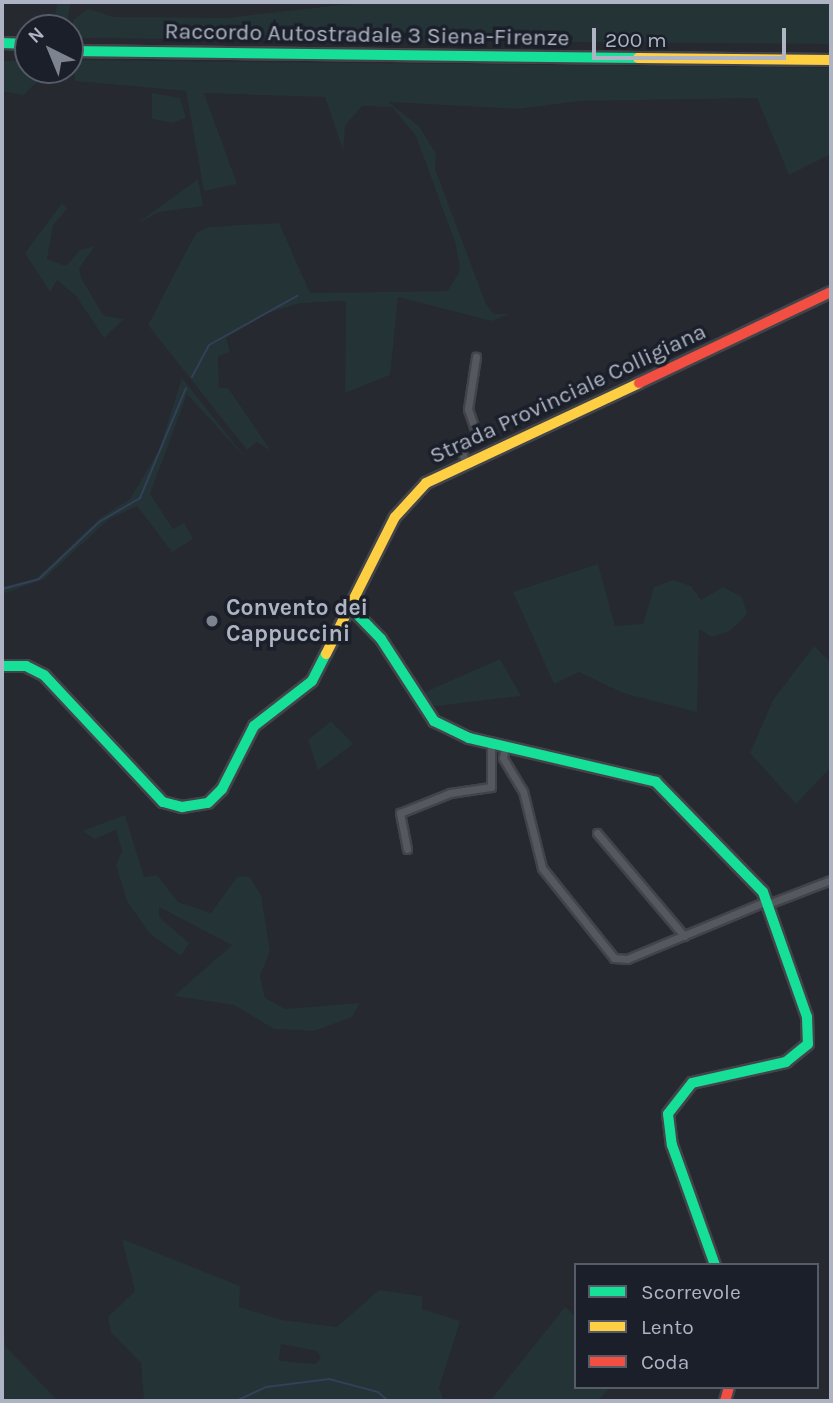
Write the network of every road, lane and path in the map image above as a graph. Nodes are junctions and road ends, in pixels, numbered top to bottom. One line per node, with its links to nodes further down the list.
1 (84, 44): 3 (main road, Raccordo Autostradale 3 Siena-Firenze)
2 (84, 51): 4 (main road, Raccordo Autostradale 3 Siena-Firenze)
3 (831, 52)
4 (831, 60)
5 (831, 292): 7 (main road, Strada Provinciale Colligiana)
6 (476, 357): 7 (street)
7 (465, 461): 8 (main road, Strada Provinciale Colligiana)
8 (350, 607): 9 (main road, Strada Provinciale Colligiana); 10 (main road)
9 (2, 666)
10 (491, 743): 11 (main road); 13 (street)
11 (505, 746): 15 (main road); 16 (street)
12 (597, 833): 16 (street)
13 (407, 849)
14 (831, 880): 15 (street)
15 (768, 902): 16 (street); 17 (main road)
16 (684, 936)
17 (714, 1263)

